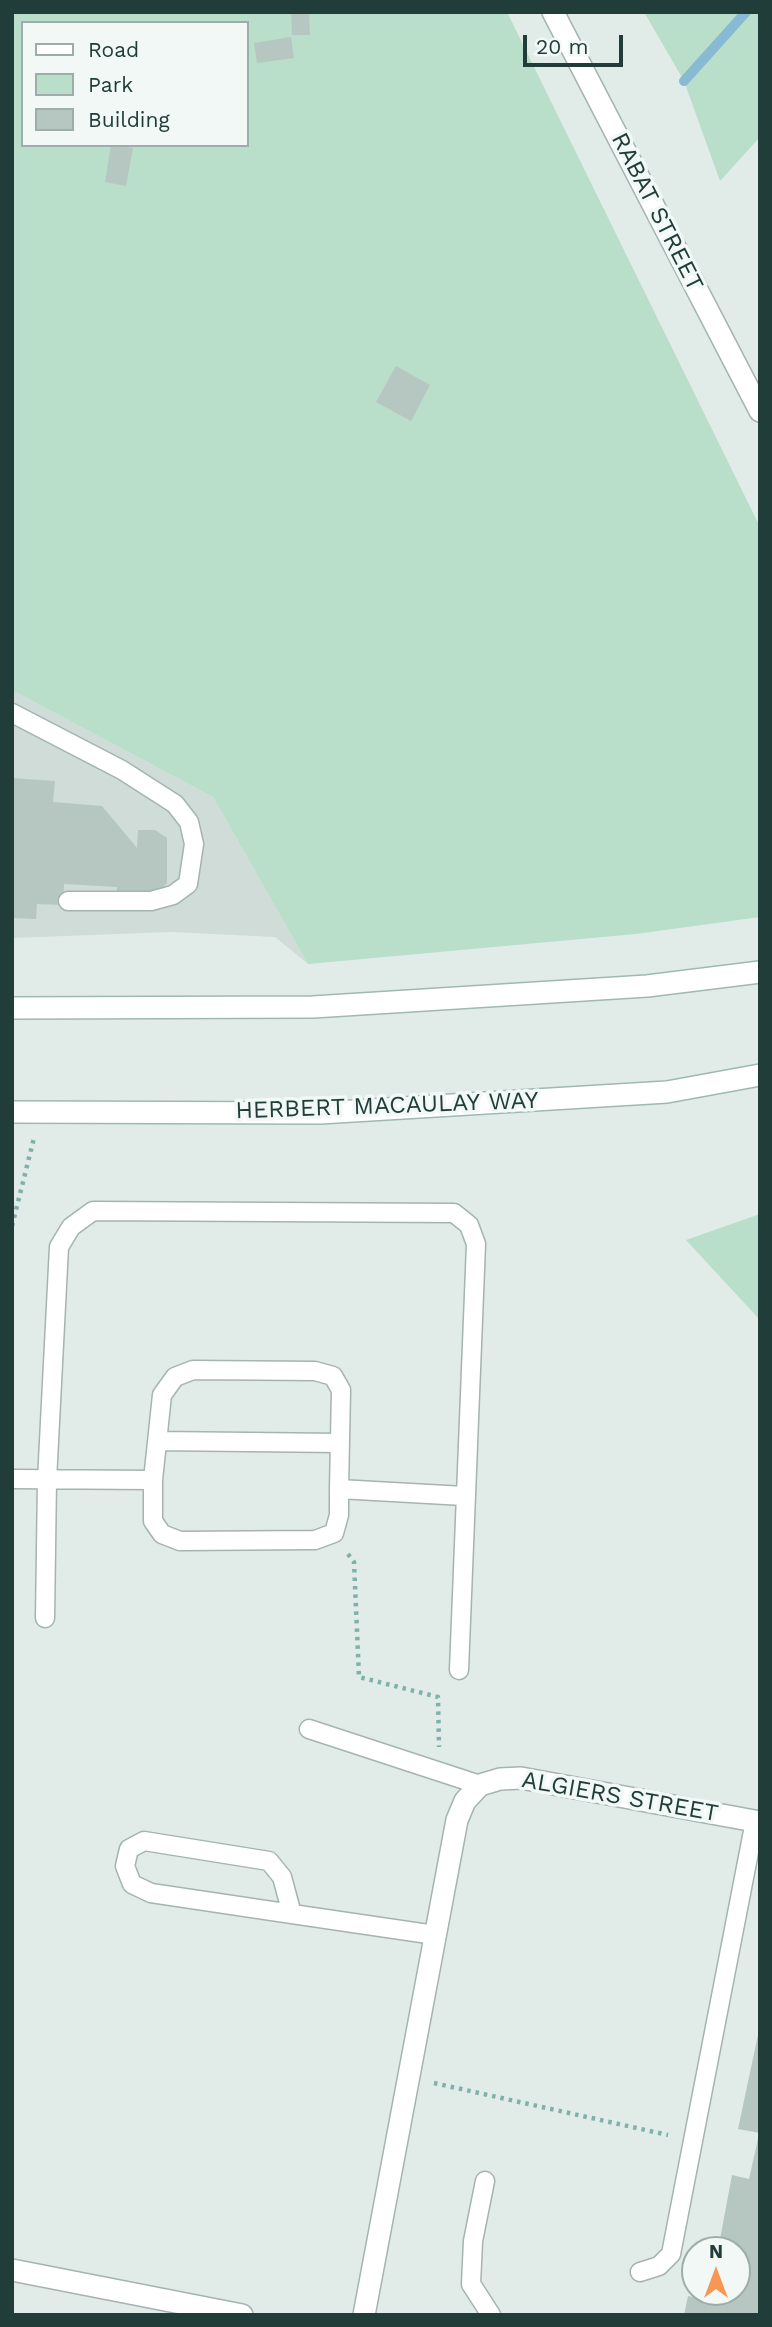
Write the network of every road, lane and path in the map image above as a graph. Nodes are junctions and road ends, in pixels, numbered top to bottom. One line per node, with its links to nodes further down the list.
1 (553, 12): 2 (street, RABAT STREET)
2 (760, 411)
3 (12, 713): 4 (lane)
4 (68, 901)
5 (760, 972): 6 (street)
6 (12, 1008)
7 (760, 1075): 9 (street, HERBERT MACAULAY WAY)
8 (12, 1112): 9 (street, HERBERT MACAULAY WAY)
9 (41, 1115): 10 (path)
10 (12, 1226)
11 (157, 1441): 12 (lane); 12 (lane); 15 (lane)
12 (340, 1443): 16 (lane)
13 (12, 1479): 14 (lane)
14 (47, 1480): 15 (lane); 17 (lane); 19 (lane)
15 (153, 1480): 18 (lane)
16 (339, 1489): 17 (lane); 18 (lane)
17 (464, 1496): 20 (lane)
18 (334, 1533): 22 (path)
19 (45, 1618)
20 (459, 1670)
21 (309, 1729): 22 (lane)
22 (438, 1769): 23 (lane)
23 (480, 1785): 24 (street, ALGIERS STREET); 26 (street)
24 (757, 1822): 28 (lane)
25 (292, 1914): 25 (lane); 26 (lane)
26 (435, 1935): 27 (street)
27 (409, 2077): 28 (path); 33 (street)
28 (693, 2141): 31 (lane)
29 (485, 2181): 34 (lane)
30 (12, 2270): 32 (street)
31 (640, 2272)
32 (242, 2315)
33 (364, 2315)
34 (491, 2315)

